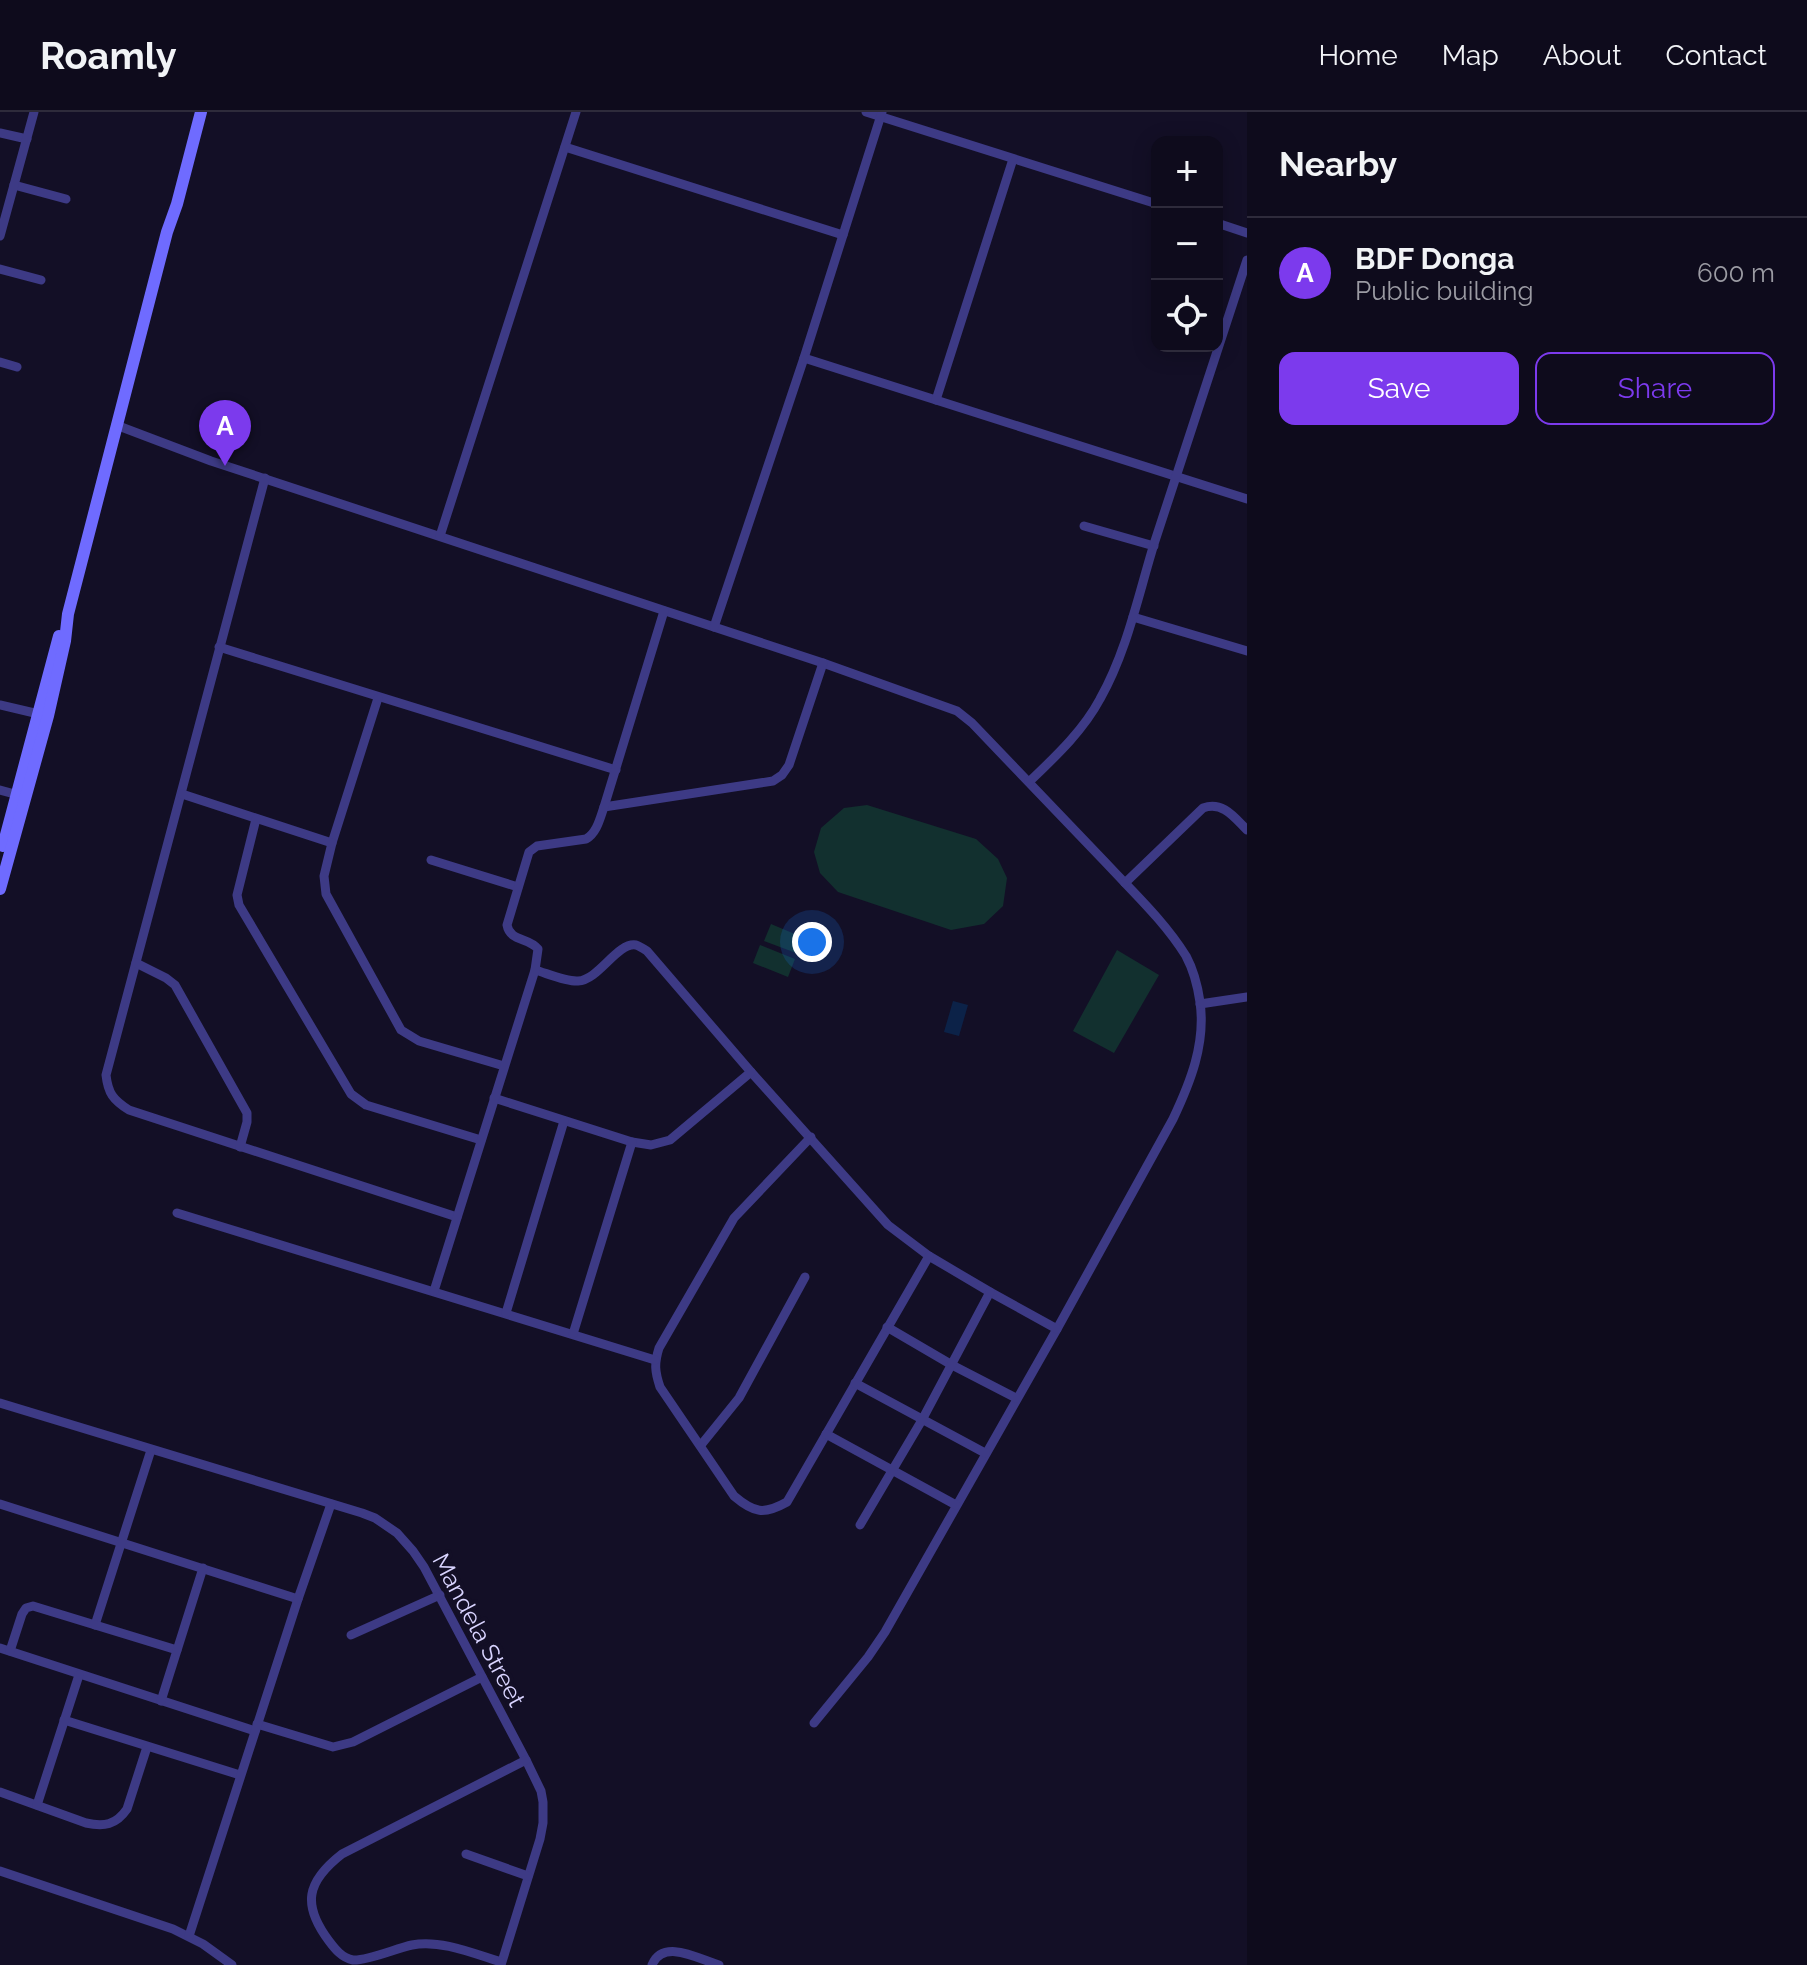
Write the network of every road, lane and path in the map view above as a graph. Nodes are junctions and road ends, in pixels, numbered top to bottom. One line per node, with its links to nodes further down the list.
1 (34, 112): 8 (street)
2 (194, 112): 16 (main road)
3 (201, 112): 16 (main road)
4 (576, 112): 9 (street)
5 (866, 112): 6 (street)
6 (882, 114): 10 (street); 18 (street)
7 (0, 133): 8 (street)
8 (27, 139): 11 (street)
9 (565, 147): 18 (street); 31 (street)
10 (1013, 159): 13 (street); 25 (street)
11 (14, 185): 12 (street); 15 (street)
12 (66, 199)
13 (1151, 202)
14 (1223, 225): 17 (street)
15 (1, 232)
16 (167, 232): 26 (main road)
17 (1247, 233)
18 (843, 235): 22 (street)
19 (1247, 260): 28 (street)
20 (0, 269): 21 (street)
21 (41, 280)
22 (804, 358): 25 (street); 35 (street)
23 (0, 362): 24 (street)
24 (17, 367)
25 (936, 400): 28 (street)
26 (116, 425): 27 (street); 41 (main road)
27 (265, 478): 31 (street); 36 (street)
28 (1177, 478): 29 (street); 32 (street)
29 (1247, 499)
30 (1084, 526): 32 (street)
31 (440, 536): 33 (street)
32 (1154, 546): 34 (street)
33 (664, 611): 35 (street); 42 (street)
34 (1133, 617): 37 (street); 43 (street)
35 (714, 627): 38 (street)
36 (219, 647): 39 (street); 45 (street)
37 (1247, 651)
38 (823, 663): 43 (street); 47 (street)
39 (378, 698): 42 (street); 50 (street)
40 (0, 705): 41 (street)
41 (43, 715): 46 (main road)
42 (616, 770): 47 (street)
43 (1029, 782): 53 (street)
44 (0, 790): 46 (street)
45 (182, 794): 48 (street); 56 (street)
46 (21, 796): 51 (main road); 55 (main road)
47 (604, 807): 54 (street)
48 (256, 819): 50 (street); 65 (street)
49 (1247, 830): 53 (street)
50 (332, 843): 60 (street)
51 (0, 859)
52 (431, 860): 54 (street)
53 (1125, 883): 59 (street)
54 (518, 887): 57 (street)
55 (0, 889)
56 (136, 963): 67 (street); 67 (street)
57 (535, 970): 60 (street); 61 (street)
58 (1247, 997): 59 (street)
59 (1200, 1004): 76 (street)
60 (504, 1066): 62 (street)
61 (751, 1072): 64 (street); 66 (street)
62 (494, 1098): 63 (street); 65 (street)
63 (564, 1121): 66 (street); 74 (street)
64 (811, 1137): 70 (street); 78 (street)
65 (481, 1140): 69 (street)
66 (632, 1142): 77 (street)
67 (240, 1147): 69 (street)
68 (177, 1213): 72 (street)
69 (457, 1217): 72 (street)
70 (929, 1256): 73 (street); 75 (street)
71 (805, 1277): 85 (street)
72 (434, 1291): 74 (street)
73 (990, 1292): 76 (street); 79 (street)
74 (506, 1313): 77 (street)
75 (887, 1327): 79 (street); 80 (street)
76 (1057, 1329): 81 (street)
77 (573, 1334): 78 (street)
78 (655, 1360): 85 (street)
79 (952, 1365): 81 (street); 83 (street)
80 (855, 1383): 83 (street); 84 (street)
81 (1016, 1398): 87 (street)
82 (0, 1403): 86 (street, Mandela Street)
83 (922, 1420): 87 (street); 88 (street)
84 (826, 1434): 85 (street); 88 (street)
85 (701, 1445)
86 (151, 1450): 90 (street, Mandela Street); 93 (street)
87 (985, 1453): 91 (street)
88 (893, 1470): 91 (street); 92 (street)
89 (0, 1504): 93 (street)
90 (331, 1504): 95 (street, Mandela Street); 96 (street)
91 (956, 1505): 105 (street)
92 (860, 1525)
93 (121, 1541): 94 (street); 97 (street)
94 (203, 1568): 96 (street); 100 (street)
95 (440, 1595): 98 (street); 102 (street, Mandela Street)
96 (298, 1599): 106 (street)
97 (95, 1625): 99 (street); 100 (street)
98 (351, 1635)
99 (5, 1649): 101 (street)
100 (177, 1650): 103 (street)
101 (79, 1675): 103 (street); 104 (street)
102 (482, 1677): 106 (street); 108 (street, Mandela Street)
103 (161, 1701): 106 (street)
104 (64, 1720): 107 (street); 111 (street)
105 (814, 1723)
106 (256, 1727): 109 (street)
107 (147, 1747): 109 (street); 111 (street)
108 (526, 1760): 114 (street, Mandela Street); 116 (street)
109 (240, 1775): 115 (street)
110 (0, 1792): 111 (street)
111 (37, 1805)
112 (466, 1854): 114 (street)
113 (0, 1871): 115 (street)
114 (528, 1876): 116 (street, Mandela Street)
115 (189, 1936): 117 (street)
116 (501, 1964)
117 (232, 1965)
118 (652, 1965): 119 (street)
119 (719, 1965)

